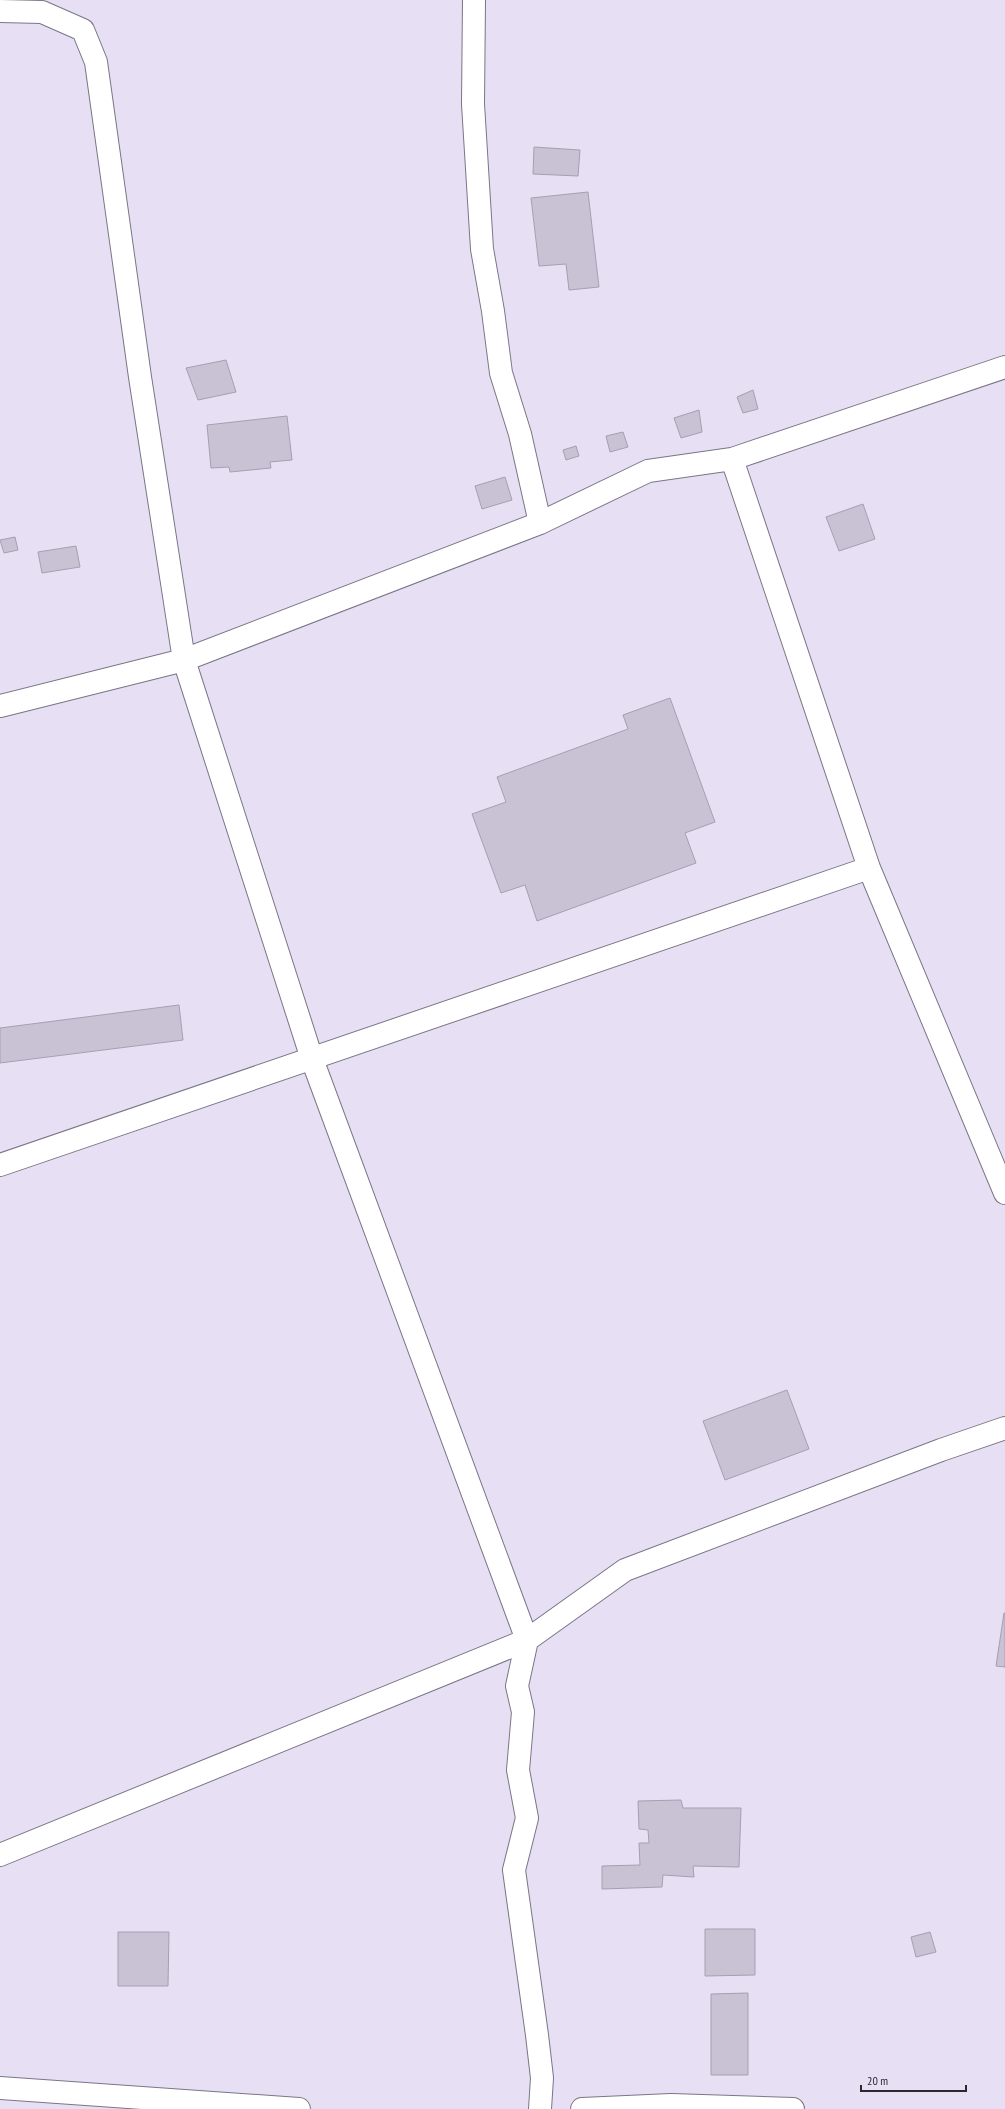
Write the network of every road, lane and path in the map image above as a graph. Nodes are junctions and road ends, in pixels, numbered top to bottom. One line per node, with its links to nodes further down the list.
1 (474, 0): 5 (street)
2 (0, 11): 6 (street)
3 (1005, 367): 4 (street)
4 (732, 459): 5 (street); 8 (street)
5 (540, 524): 6 (street)
6 (184, 660): 7 (street); 9 (street)
7 (0, 706)
8 (869, 868): 9 (street); 11 (street)
9 (312, 1059): 10 (street); 13 (street)
10 (0, 1165)
11 (1005, 1193)
12 (1005, 1428): 13 (street)
13 (527, 1640): 14 (street); 17 (street)
14 (0, 1855)
15 (0, 2088): 16 (street)
16 (299, 2109)
17 (540, 2109)
18 (582, 2109): 19 (street)
19 (793, 2109)

